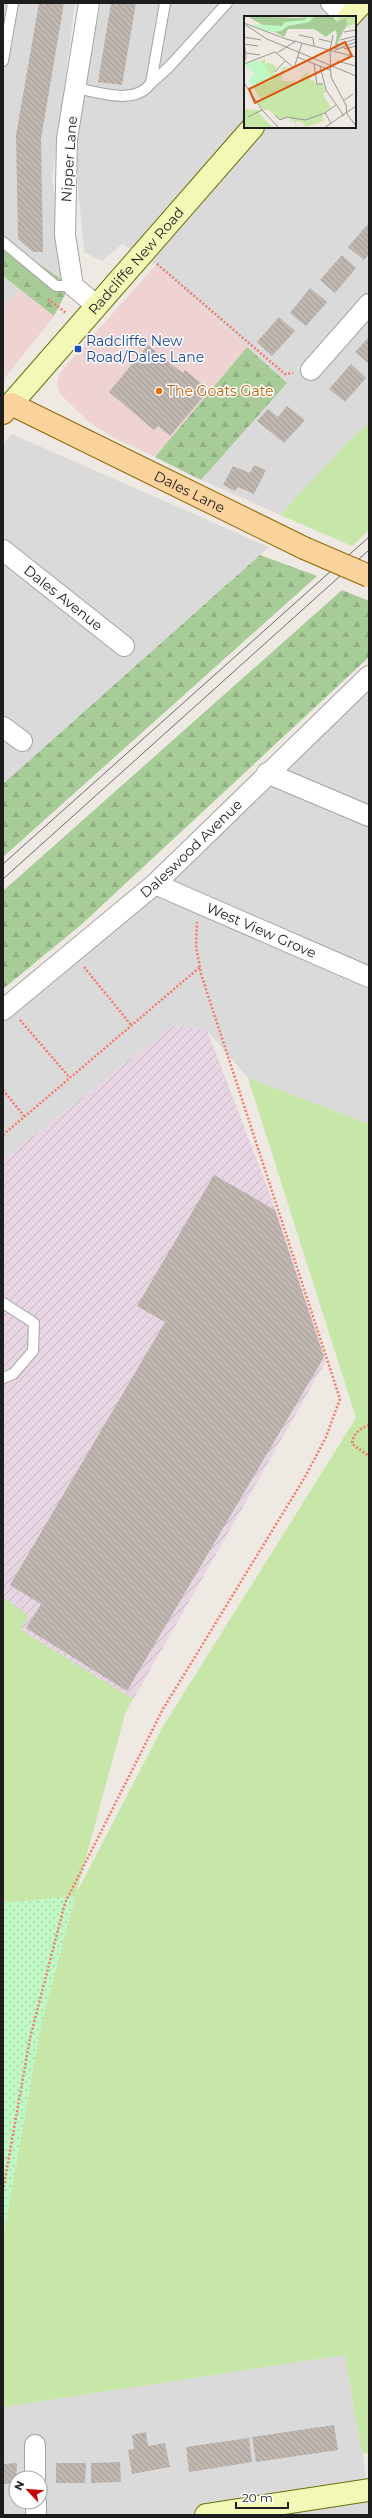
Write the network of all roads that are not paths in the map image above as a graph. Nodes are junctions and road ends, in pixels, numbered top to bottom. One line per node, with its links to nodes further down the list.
1 (13, 3): 9 (lane)
2 (89, 3): 11 (street, Nipper Lane)
3 (164, 3): 10 (lane)
4 (227, 3): 10 (lane)
5 (331, 3): 7 (street)
6 (362, 3): 8 (main road)
7 (345, 16)
8 (350, 16)
9 (3, 61)
10 (151, 83): 11 (lane)
11 (76, 88): 14 (street, Nipper Lane)
12 (252, 128): 16 (main road, Radcliffe New Road)
13 (3, 242): 14 (lane)
14 (73, 286): 16 (street)
15 (369, 304): 17 (street)
16 (96, 306): 18 (main road, Radcliffe New Road)
17 (311, 370)
18 (6, 406): 20 (main road, Dales Lane, bridge)
19 (3, 550): 21 (street, Dales Avenue)
20 (369, 576)
21 (124, 646)
22 (369, 676): 25 (street, Daleswood Avenue)
23 (3, 727): 24 (street)
24 (22, 741)
25 (267, 773): 26 (street); 27 (street, Daleswood Avenue)
26 (369, 816)
27 (154, 884): 28 (street, West View Grove); 29 (street, Daleswood Avenue)
28 (369, 977)
29 (6, 1008)
30 (3, 1303): 31 (lane)
31 (3, 1378)
32 (35, 2445): 33 (street)
33 (35, 2470)
34 (369, 2490): 35 (main road)
35 (276, 2509): 36 (main road)
36 (206, 2515)

